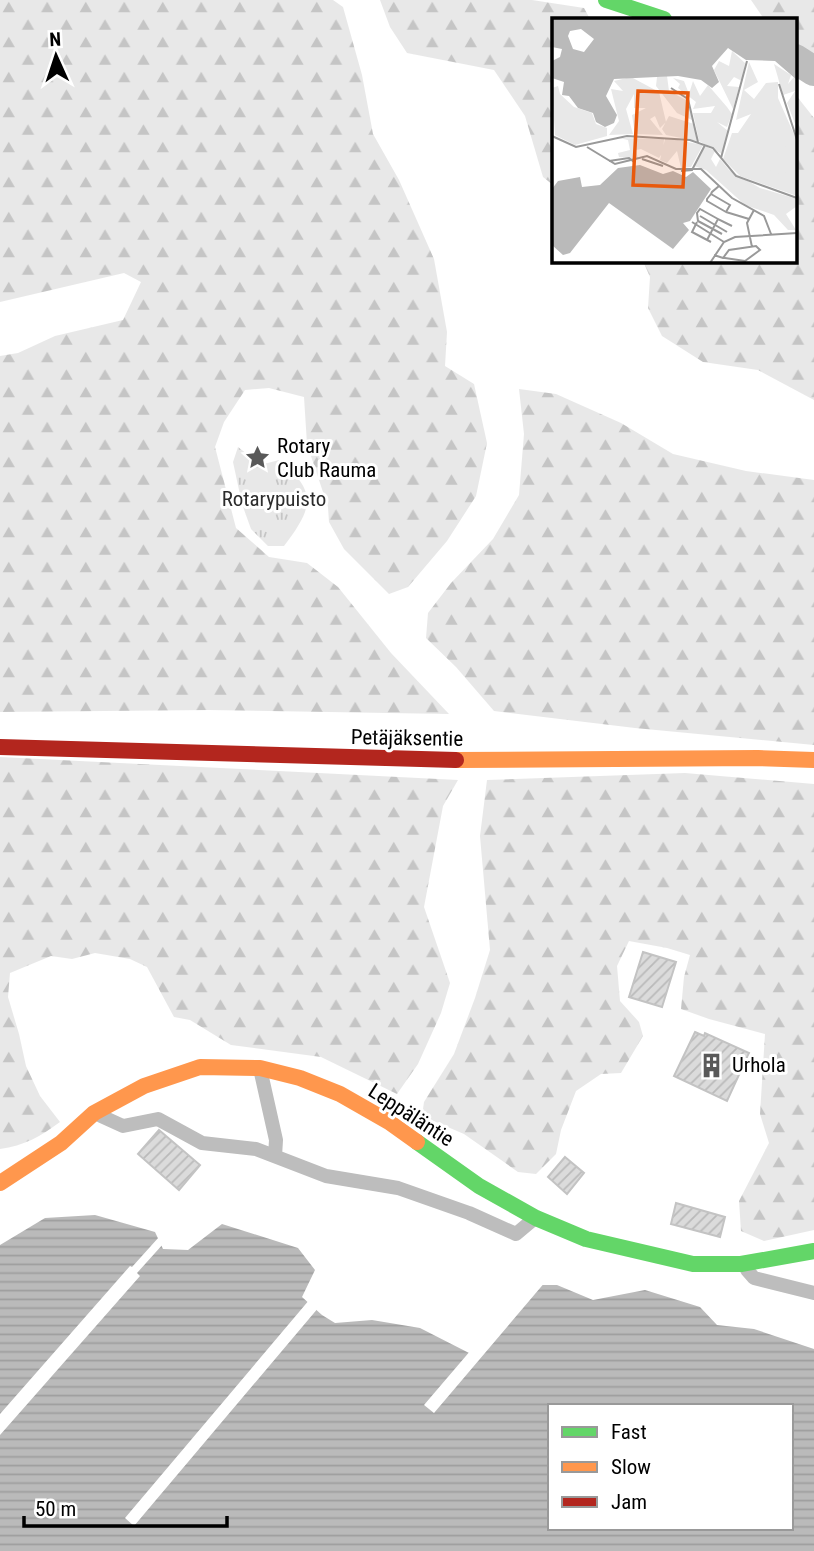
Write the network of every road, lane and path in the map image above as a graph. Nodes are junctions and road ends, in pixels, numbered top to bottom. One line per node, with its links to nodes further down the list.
1 (606, 0): 2 (street)
2 (661, 18)
3 (796, 60): 4 (street)
4 (814, 71)
5 (0, 747): 6 (street, Petäjäksentie)
6 (814, 760)
7 (260, 1068): 8 (street, Leppäläntie); 9 (lane); 11 (street, Leppäläntie)
8 (94, 1113): 9 (lane); 10 (street, Leppäläntie)
9 (275, 1156): 11 (lane)
10 (0, 1182)
11 (536, 1217): 13 (street, Leppäläntie)
12 (814, 1251): 13 (street, Leppäläntie)
13 (741, 1264): 14 (lane)
14 (814, 1293)

